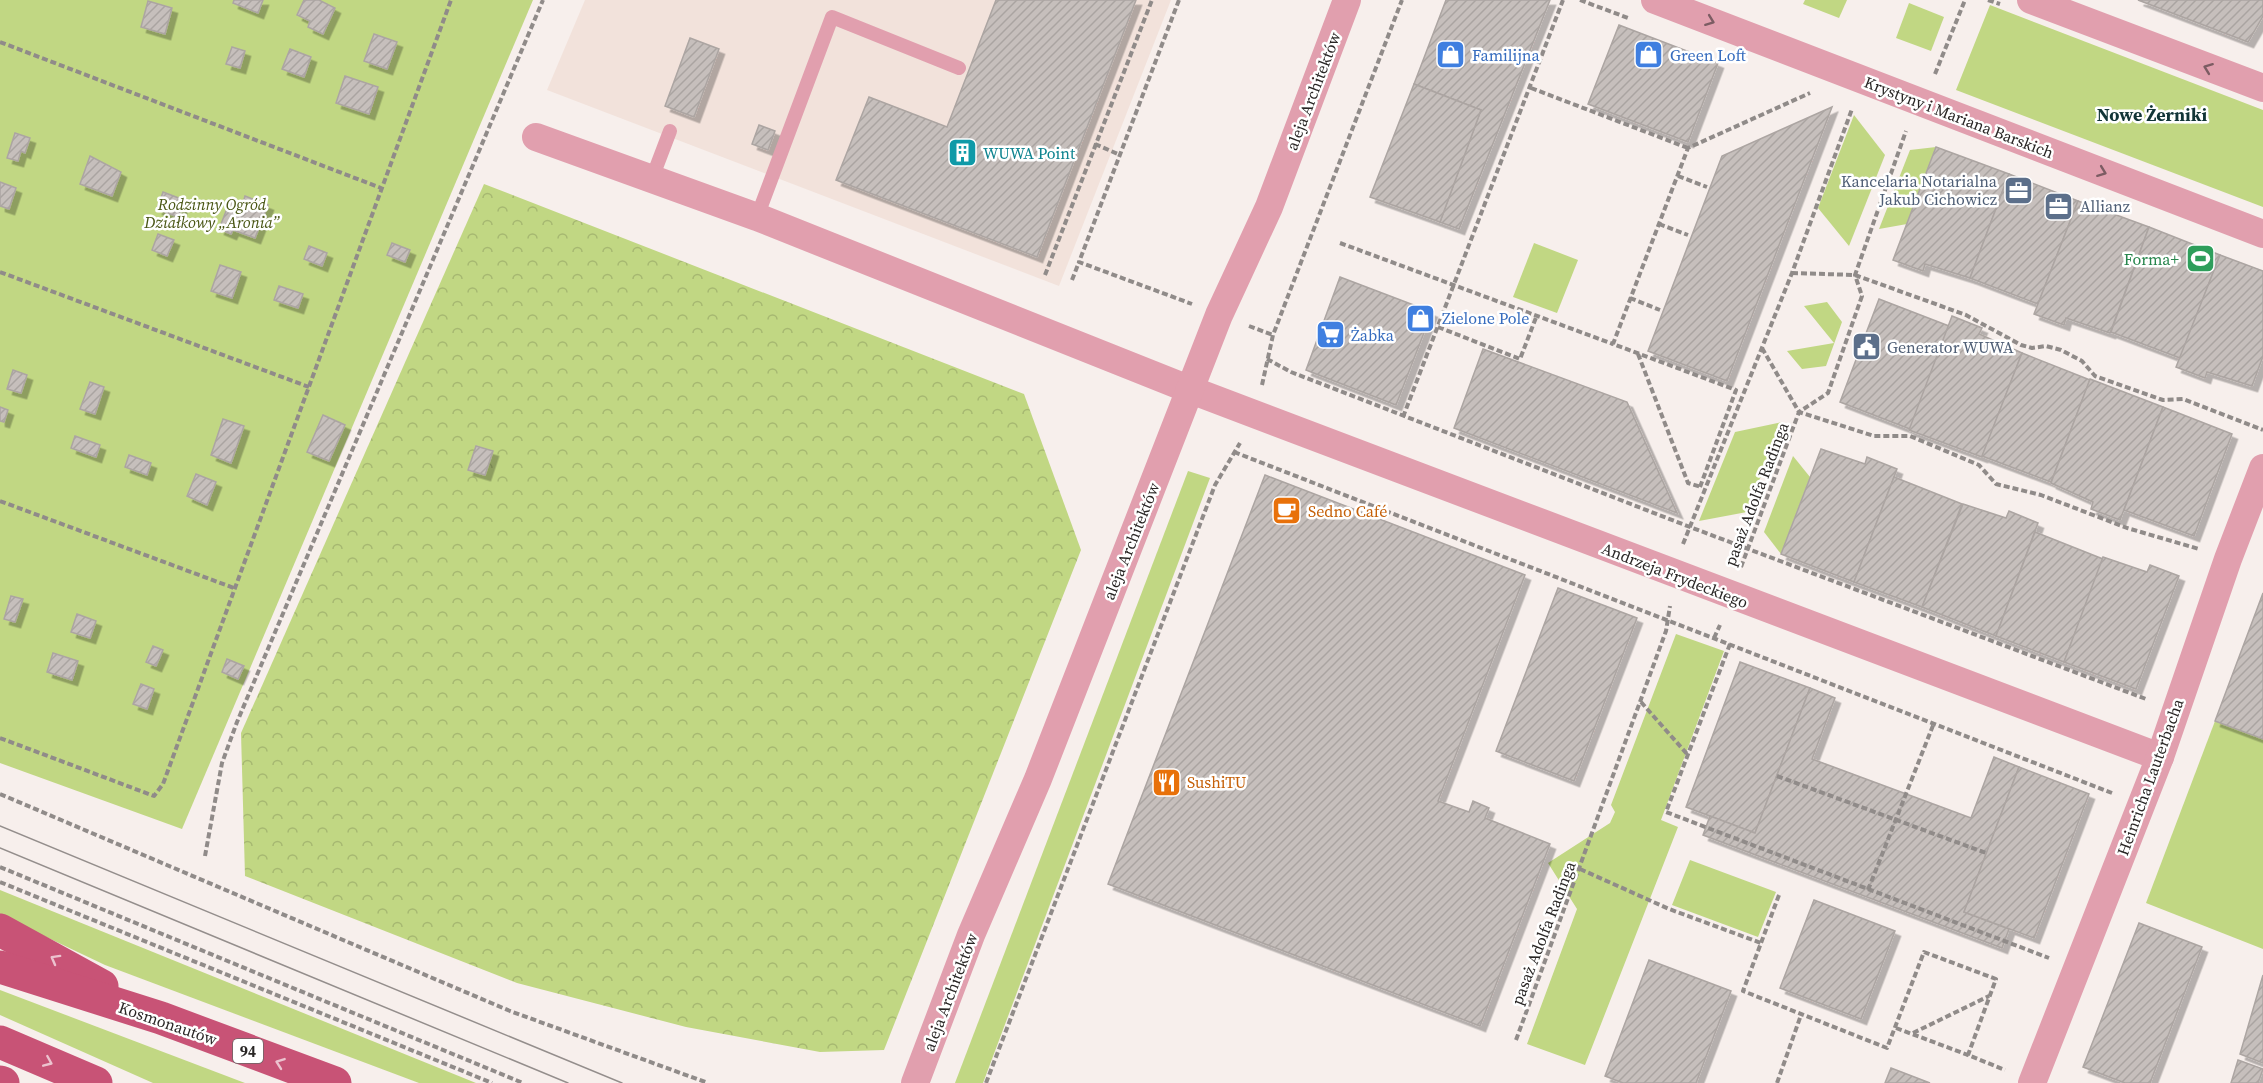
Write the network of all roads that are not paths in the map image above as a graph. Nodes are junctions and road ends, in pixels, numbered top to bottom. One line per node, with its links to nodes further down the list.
1 (1347, 0): 11 (street, aleja Architektów)
2 (1655, 0): 10 (street, Krystyny i Mariana Barskich, one-way to 10)
3 (2031, 0): 5 (street, one-way to 3)
4 (959, 68): 9 (lane)
5 (2263, 88)
6 (670, 131): 8 (lane)
7 (536, 137): 8 (street, Andrzeja Frydeckiego)
8 (651, 181): 9 (street, Andrzeja Frydeckiego)
9 (756, 217): 11 (street, Andrzeja Frydeckiego)
10 (2263, 234)
11 (1191, 390): 13 (street, Andrzeja Frydeckiego); 21 (street, aleja Architektów)
12 (2263, 468): 13 (street, Heinricha Lauterbacha)
13 (2160, 757): 18 (street, Heinricha Lauterbacha)
14 (0, 930): 16 (main road, one-way to 14)
15 (0, 967): 16 (main road, Kosmonautów / 94)
16 (161, 1018): 20 (main road, Kosmonautów / 94, one-way to 16)
17 (0, 1042): 19 (main road, one-way to 19)
18 (2020, 1077)
19 (96, 1083)
20 (335, 1083)
21 (915, 1083)

